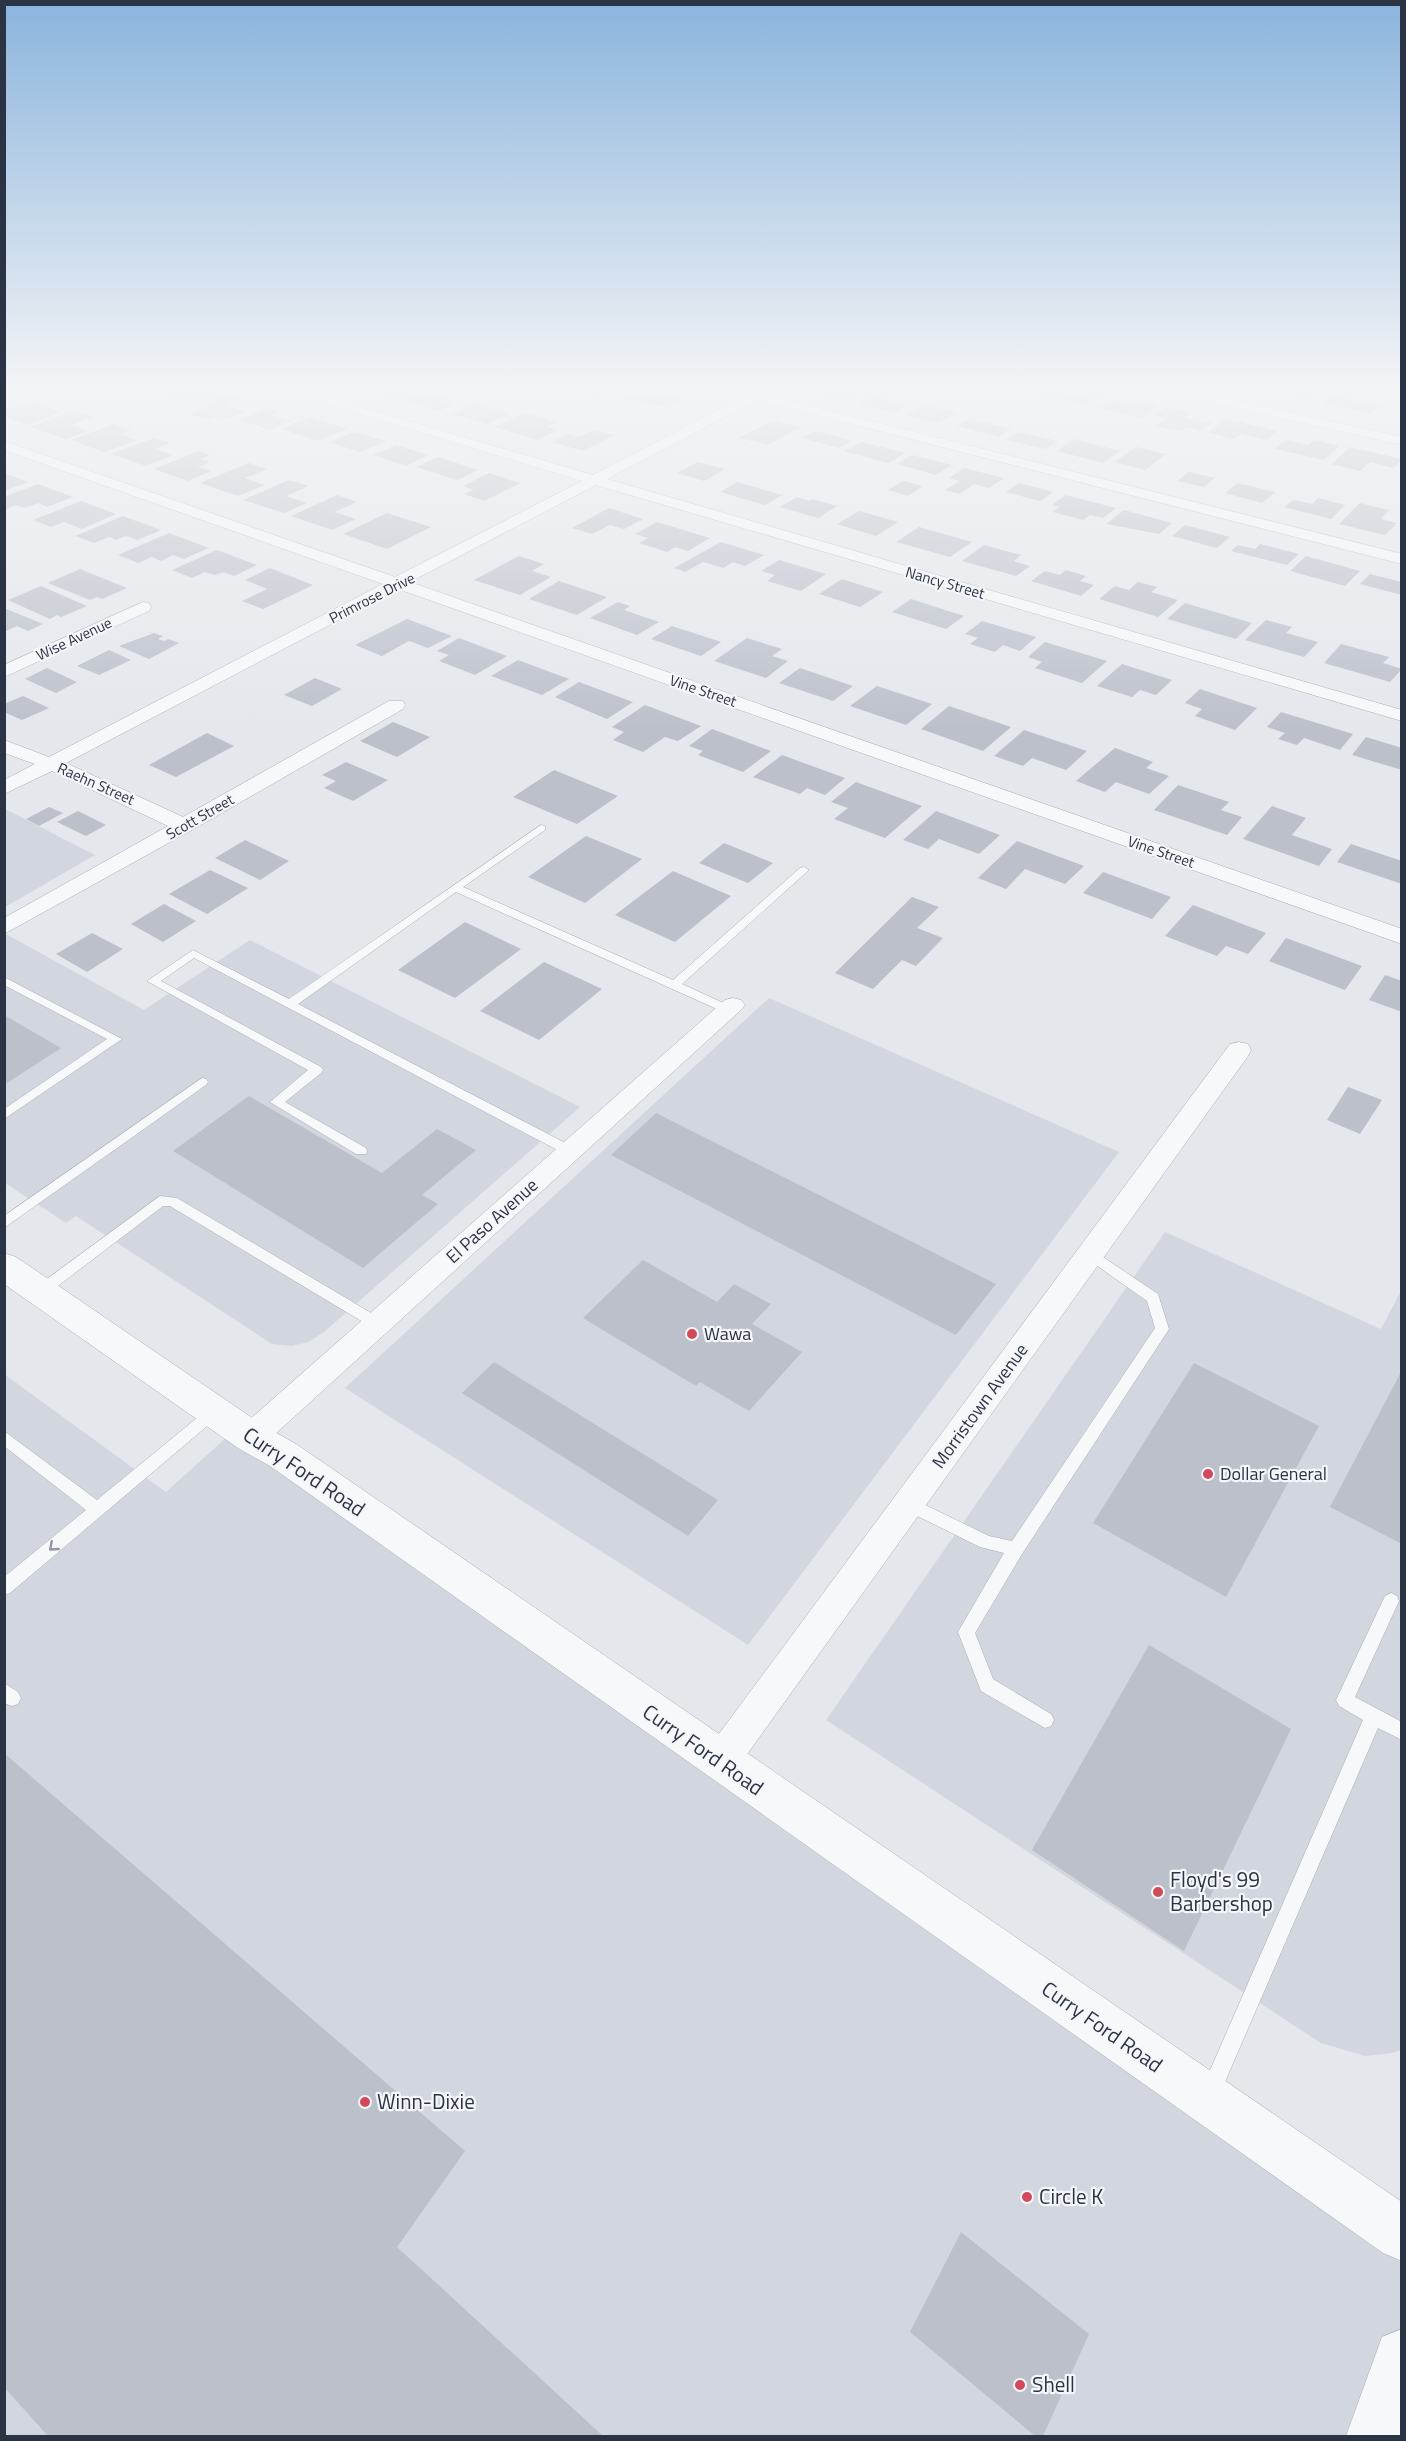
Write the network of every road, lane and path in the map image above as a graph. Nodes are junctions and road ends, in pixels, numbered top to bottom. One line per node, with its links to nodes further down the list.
1 (166, 502): 6 (street, Vine Street)
2 (557, 502): 6 (street, Primrose Drive)
3 (669, 502): 10 (street, Nancy Street)
4 (1175, 502): 5 (street)
5 (1401, 559)
6 (399, 584): 12 (street, Primrose Drive); 19 (street, Vine Street)
7 (143, 607): 8 (street, Wise Avenue)
8 (4, 672)
9 (396, 705): 14 (street, Scott Street)
10 (1401, 716)
11 (4, 746): 12 (street, Raehn Street)
12 (51, 764): 13 (street, Primrose Drive); 14 (street, Raehn Street)
13 (4, 788)
14 (185, 826): 18 (street, Scott Street)
15 (542, 828): 17 (lane)
16 (804, 870): 21 (lane)
17 (455, 888): 21 (lane); 22 (lane)
18 (4, 927)
19 (1401, 936)
20 (4, 980): 26 (lane)
21 (674, 985): 23 (lane)
22 (290, 1004): 27 (lane); 28 (lane)
23 (731, 1007): 28 (street, El Paso Avenue)
24 (1239, 1050): 30 (street, Morristown Avenue)
25 (202, 1082): 29 (lane)
26 (4, 1115)
27 (361, 1150)
28 (570, 1151): 33 (street, El Paso Avenue)
29 (4, 1223)
30 (1091, 1254): 37 (street, Morristown Avenue); 39 (lane)
31 (4, 1266): 32 (street, Curry Ford Road)
32 (41, 1291): 33 (lane); 34 (street, Curry Ford Road)
33 (378, 1324): 36 (street, El Paso Avenue)
34 (214, 1412): 36 (street, Curry Ford Road); 38 (lane)
35 (4, 1437): 38 (lane)
36 (251, 1437): 45 (street, Curry Ford Road)
37 (909, 1504): 39 (lane); 45 (street, Morristown Avenue)
38 (98, 1509): 40 (lane, one-way to 40)
39 (1016, 1549): 43 (lane)
40 (4, 1588)
41 (1391, 1601): 42 (lane)
42 (1374, 1716): 44 (lane); 46 (lane)
43 (1045, 1720)
44 (1401, 1732)
45 (720, 1762): 46 (street, Curry Ford Road)
46 (1207, 2100): 47 (street, Curry Ford Road)
47 (1401, 2234)
48 (1401, 2357): 49 (street)
49 (1376, 2436)

